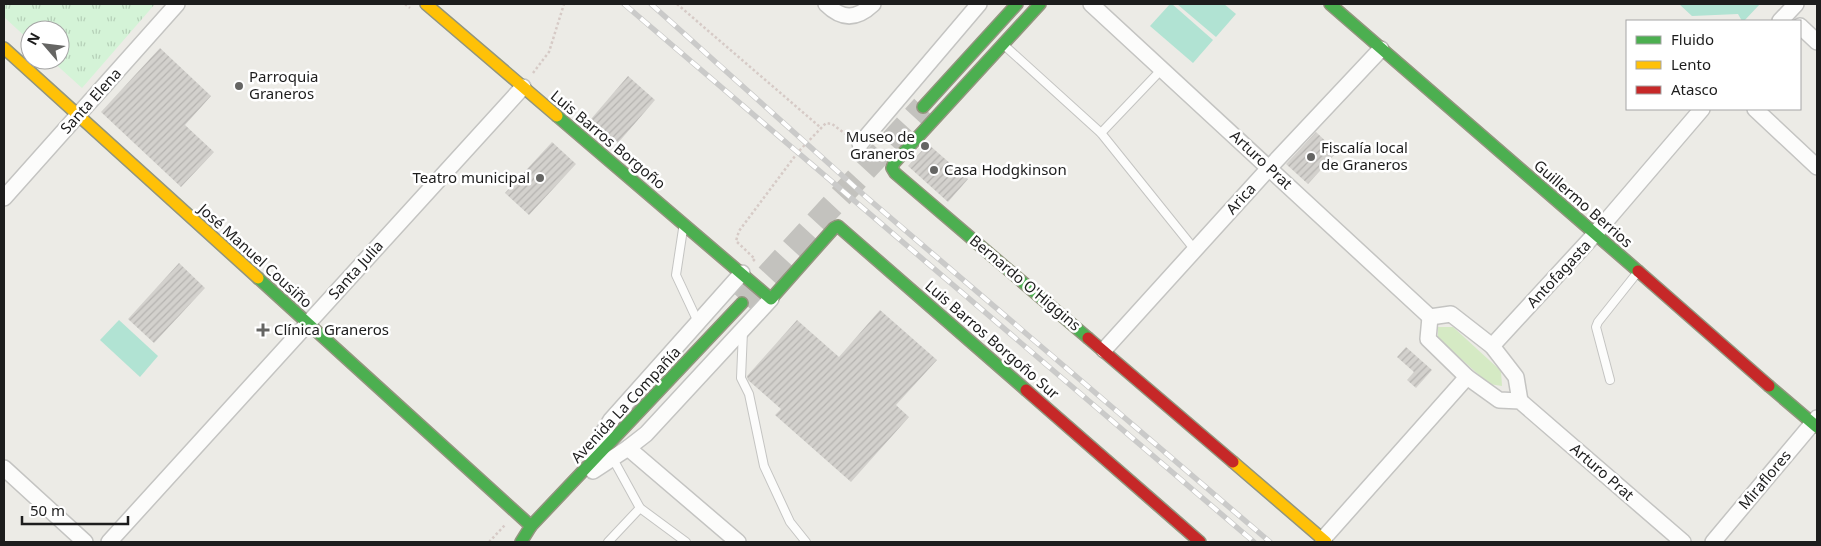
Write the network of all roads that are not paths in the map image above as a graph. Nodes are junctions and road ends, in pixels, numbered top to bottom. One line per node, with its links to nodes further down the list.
1 (177, 4): 21 (street, Santa Elena)
2 (426, 4): 16 (street, Luis Barros Borgoño)
3 (826, 4): 4 (street)
4 (873, 4)
5 (979, 4): 17 (street)
6 (1017, 4): 18 (street)
7 (1040, 4): 12 (street, Bernardo O'Higgins)
8 (1091, 4): 15 (street, Arturo Prat)
9 (1330, 4): 14 (street, Guillermo Berrios)
10 (1801, 27): 11 (street)
11 (1817, 42)
12 (1003, 44): 22 (street, Bernardo O'Higgins); 23 (lane)
13 (4, 48): 21 (street, José Manuel Cousiño)
14 (1381, 49): 26 (street, Arica); 29 (street, Guillermo Berrios)
15 (1162, 69): 23 (lane); 26 (street, Arturo Prat)
16 (523, 87): 28 (street, Luis Barros Borgoño); 37 (street, Santa Julia)
17 (899, 98): 22 (street); 24 (street)
18 (923, 107)
19 (1701, 110): 29 (street, Antofagasta)
20 (1756, 110): 25 (street)
21 (78, 115): 27 (street, Santa Elena); 37 (street, José Manuel Cousiño)
22 (929, 125): 40 (street, Bernardo O'Higgins)
23 (1101, 133): 30 (lane)
24 (860, 144)
25 (1817, 167)
26 (1270, 168): 30 (street, Arica); 35 (street, Arturo Prat)
27 (4, 198)
28 (684, 224): 32 (street, Luis Barros Borgoño); 36 (lane)
29 (1595, 234): 31 (street, Guillermo Berrios); 39 (street, Antofagasta)
30 (1195, 250): 40 (street, Arica)
31 (1638, 272): 42 (lane); 44 (street, Guillermo Berrios)
32 (742, 273): 33 (street, Luis Barros Borgoño); 36 (street)
33 (772, 299): 38 (street); 60 (street, Luis Barros Borgoño Sur)
34 (742, 303): 48 (street, Avenida La Compañía)
35 (1430, 317): 39 (street); 41 (street)
36 (698, 322): 48 (street)
37 (308, 323): 50 (street, José Manuel Cousiño); 54 (street, Santa Julia)
38 (743, 329): 45 (street); 59 (lane)
39 (1492, 346): 43 (street)
40 (1104, 350): 52 (street, Bernardo O'Higgins)
41 (1467, 378): 43 (street); 52 (street)
42 (1610, 380)
43 (1520, 401): 61 (street, Arturo Prat)
44 (1816, 423): 62 (street, Miraflores)
45 (628, 448): 46 (street); 58 (street)
46 (613, 459): 48 (street); 49 (lane)
47 (4, 468): 53 (street)
48 (574, 482): 50 (street, Avenida La Compañía)
49 (640, 508): 56 (lane); 57 (lane)
50 (531, 526): 51 (street, Avenida La Compañía); 55 (street, Avenida La Compañía)
51 (509, 536)
52 (1325, 541)
53 (85, 542)
54 (109, 542)
55 (521, 542)
56 (608, 542)
57 (686, 542)
58 (738, 542)
59 (806, 542)
60 (1200, 542)
61 (1683, 542)
62 (1713, 542)

